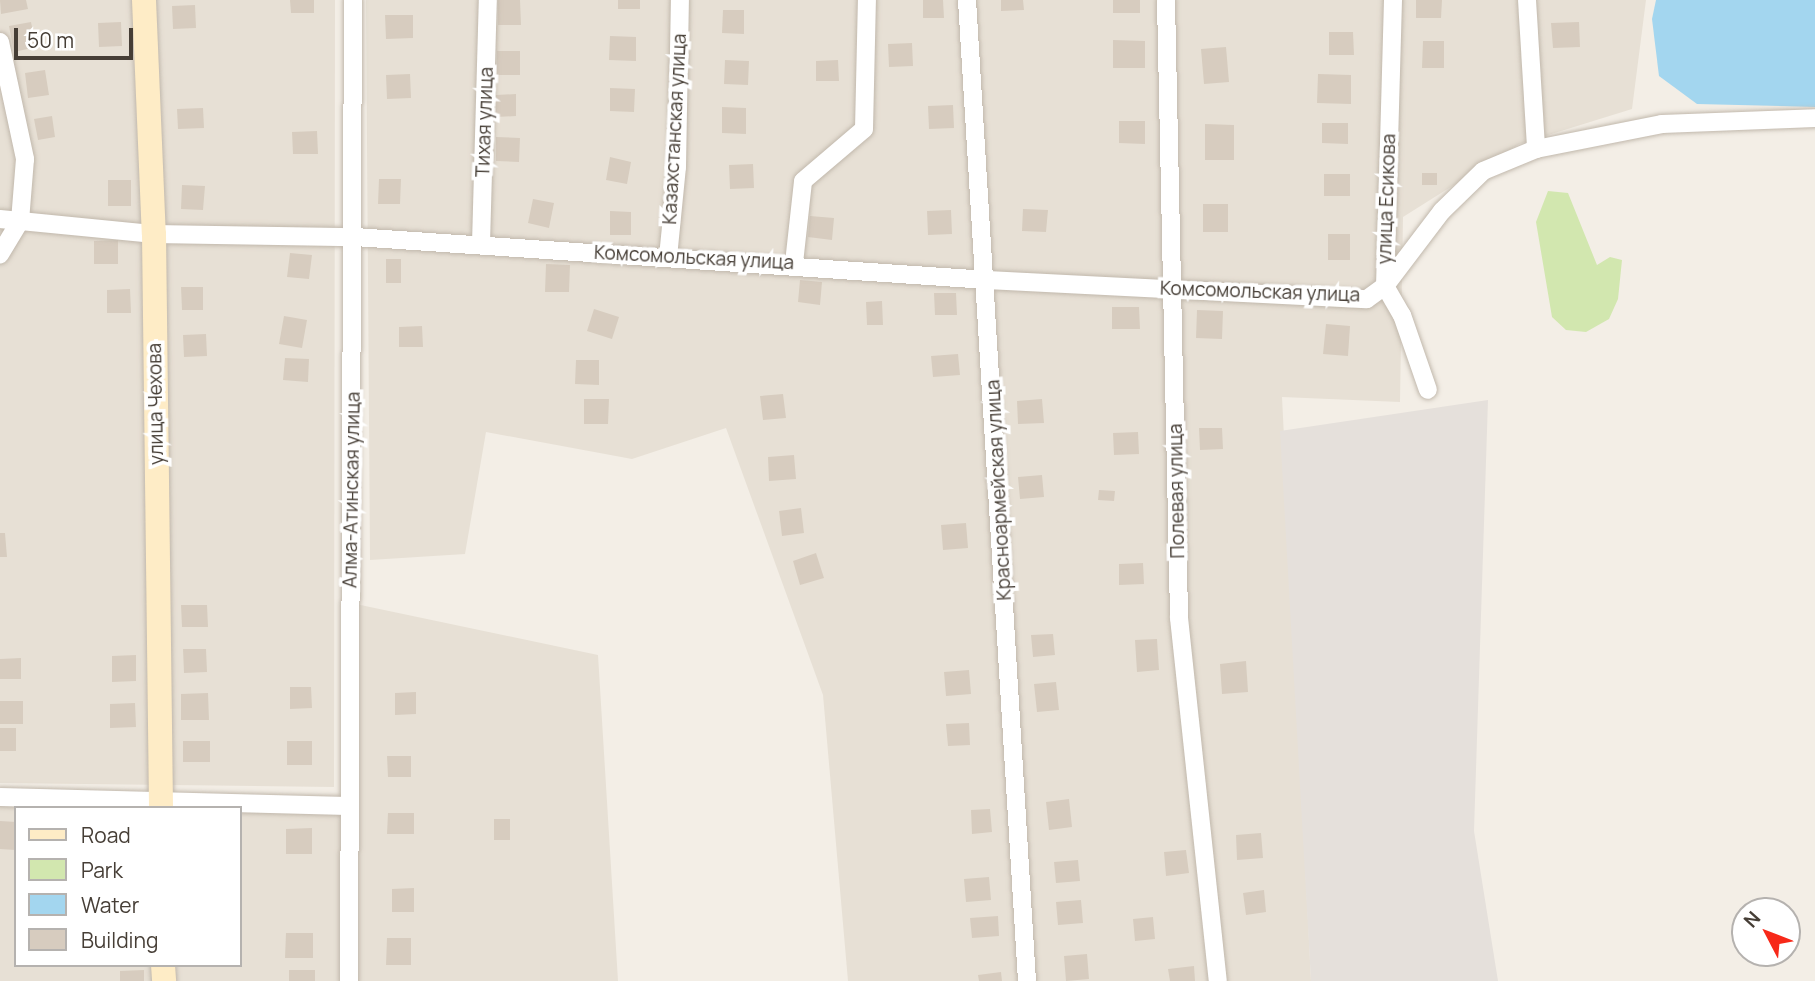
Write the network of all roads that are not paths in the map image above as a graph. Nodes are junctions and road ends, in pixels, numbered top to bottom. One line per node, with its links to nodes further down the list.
1 (144, 0): 15 (street, улица Чехова)
2 (354, 0): 16 (street, Алма-Атинская улица)
3 (488, 0): 17 (street, Тихая улица)
4 (680, 0): 19 (street, Казахстанская улица)
5 (867, 0): 20 (street)
6 (967, 0): 21 (street, Красноармейская улица)
7 (1167, 0): 23 (street, Полевая улица)
8 (1393, 0): 22 (street, улица Есикова)
9 (1527, 0): 12 (street)
10 (0, 42): 14 (street)
11 (1815, 118): 12 (street)
12 (1536, 149): 22 (street)
13 (0, 219): 14 (street, Комсомольская улица)
14 (20, 221): 15 (street, Комсомольская улица); 18 (street)
15 (154, 234): 16 (street, Комсомольская улица); 26 (street, улица Чехова)
16 (355, 237): 17 (street, Комсомольская улица); 27 (street, Алма-Атинская улица)
17 (481, 244): 19 (street, Комсомольская улица)
18 (0, 254)
19 (668, 257): 20 (street, Комсомольская улица)
20 (794, 263): 21 (street, Комсомольская улица)
21 (987, 280): 23 (street, Комсомольская улица); 29 (street, Красноармейская улица)
22 (1385, 286): 23 (street, Комсомольская улица); 24 (street, улица Есикова)
23 (1172, 289): 30 (street, Полевая улица)
24 (1428, 390)
25 (0, 797): 26 (street)
26 (161, 805): 27 (street)
27 (348, 806): 28 (street, Алма-Атинская улица)
28 (349, 981)
29 (1027, 981)
30 (1218, 981)

